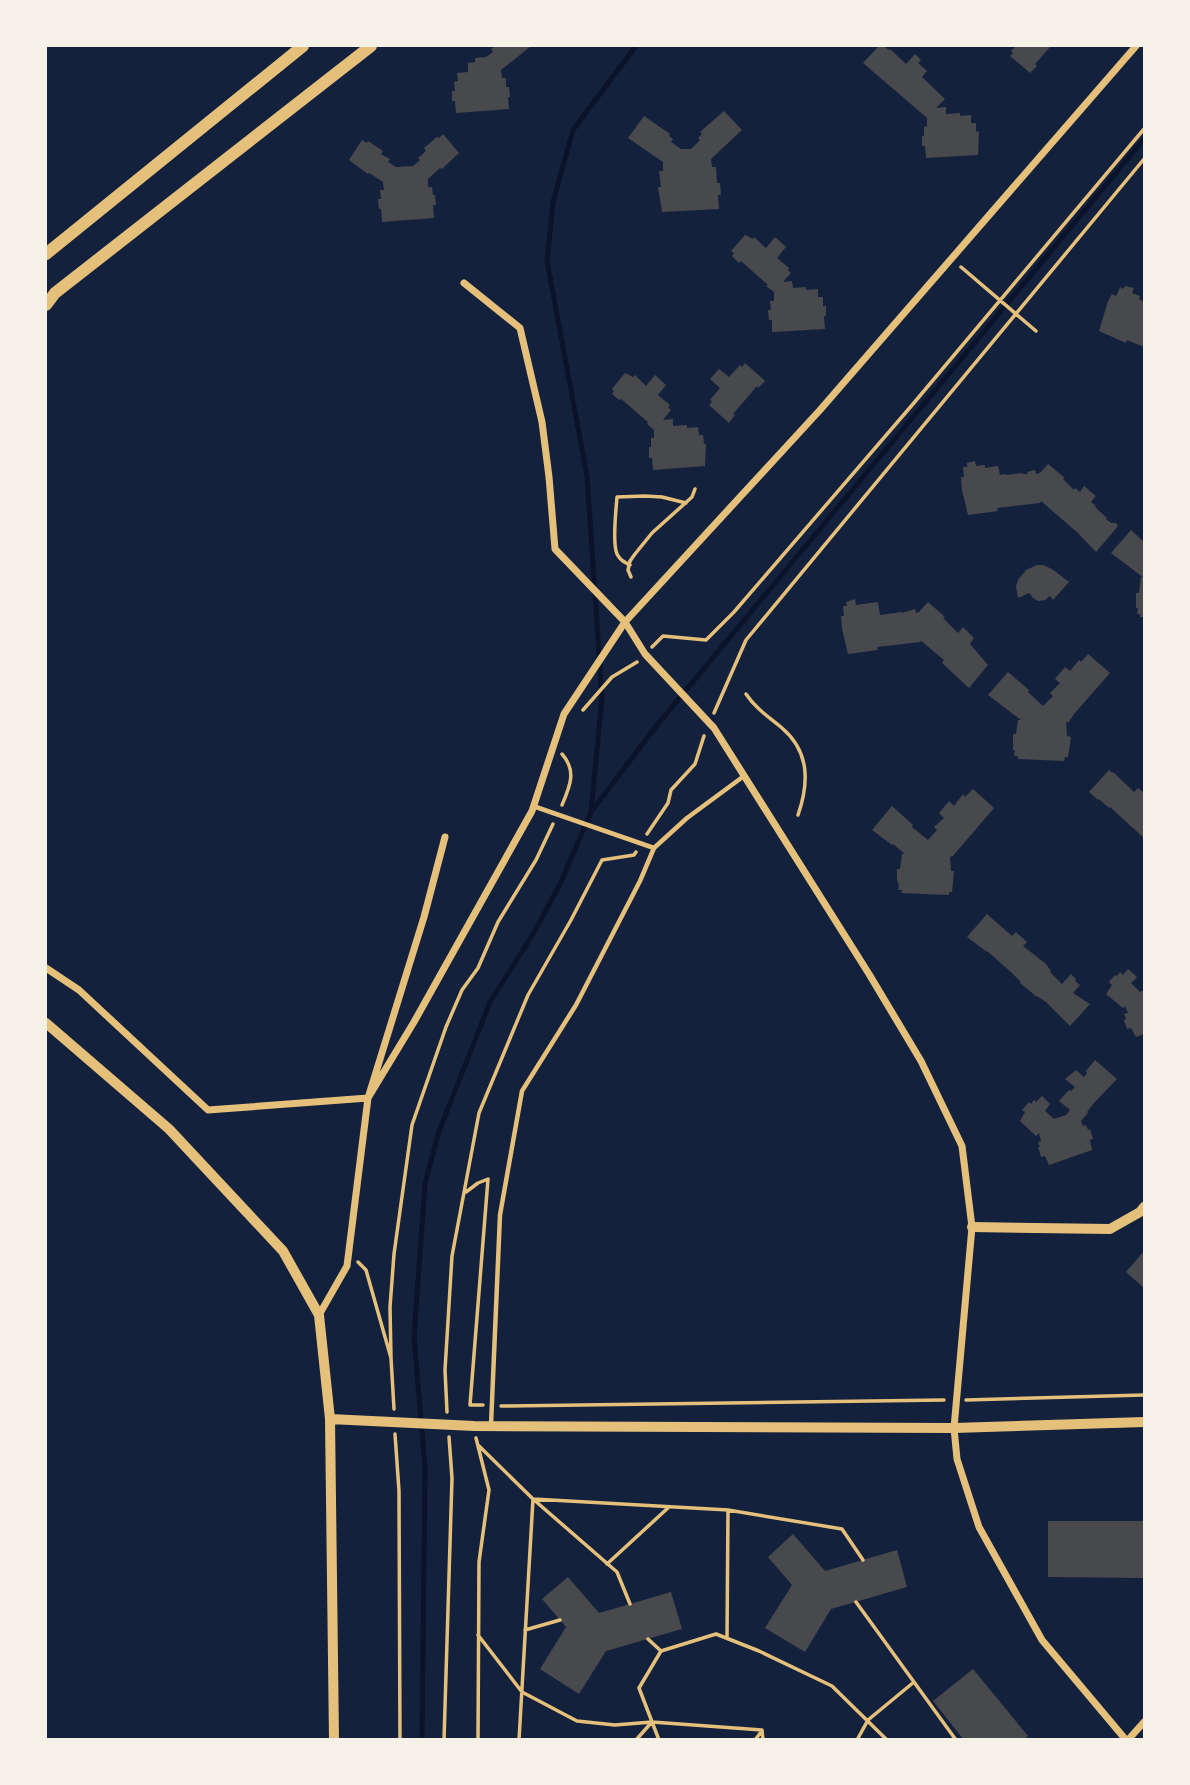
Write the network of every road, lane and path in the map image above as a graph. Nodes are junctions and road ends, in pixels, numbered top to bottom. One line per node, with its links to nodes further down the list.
1 (303, 46): 6 (main road)
2 (371, 46): 9 (main road)
3 (1136, 46): 7 (street)
4 (1144, 129): 16 (path)
5 (1144, 159): 19 (path)
6 (46, 254)
7 (951, 258): 10 (path); 15 (street)
8 (464, 283): 15 (street)
9 (46, 304)
10 (1036, 331)
11 (695, 489): 12 (path)
12 (686, 503): 13 (path); 13 (path)
13 (630, 565): 14 (path)
14 (631, 578)
15 (625, 622): 16 (street); 21 (street)
16 (645, 654): 18 (path); 19 (street)
17 (746, 694): 24 (path)
18 (592, 700)
19 (712, 725): 22 (street)
20 (705, 733): 26 (path)
21 (552, 748): 23 (street); 36 (path)
22 (745, 776): 27 (lane); 33 (street)
23 (536, 807): 26 (lane); 30 (street)
24 (798, 815)
25 (445, 837): 30 (street)
26 (641, 844): 27 (lane); 31 (path)
27 (654, 848): 47 (lane)
28 (46, 968): 30 (street)
29 (46, 1023): 35 (street)
30 (368, 1098): 34 (street)
31 (464, 1193): 40 (path); 46 (path)
32 (1144, 1207): 33 (street)
33 (972, 1227): 48 (street)
34 (349, 1252): 35 (street); 36 (path)
35 (319, 1315): 43 (street)
36 (391, 1359): 42 (path)
37 (1144, 1395): 39 (path)
38 (953, 1400): 41 (path)
39 (966, 1400)
40 (482, 1405)
41 (495, 1406)
42 (394, 1411)
43 (330, 1419): 49 (street); 71 (street)
44 (1144, 1422): 48 (street)
45 (395, 1424): 72 (path)
46 (448, 1424)
47 (491, 1426): 48 (street); 49 (street)
48 (954, 1428): 83 (street)
49 (475, 1430): 51 (path)
50 (449, 1438): 73 (path)
51 (477, 1443): 52 (path); 61 (path)
52 (533, 1499): 53 (path); 56 (path); 60 (path)
53 (669, 1507): 54 (path); 56 (path)
54 (728, 1510): 55 (path); 62 (path)
55 (863, 1560)
56 (607, 1564): 58 (path)
57 (856, 1602): 65 (path)
58 (630, 1604)
59 (560, 1620): 60 (path)
60 (525, 1630): 66 (path)
61 (478, 1635): 66 (path); 74 (path)
62 (727, 1638): 64 (path); 67 (path)
63 (648, 1639): 64 (path)
64 (662, 1651): 68 (path)
65 (914, 1682): 67 (path); 82 (path)
66 (522, 1692): 68 (path); 75 (path)
67 (868, 1720): 80 (path); 81 (path)
68 (652, 1722): 70 (path); 76 (path); 77 (path)
69 (1144, 1722): 83 (street)
70 (762, 1730): 78 (path); 79 (path)
71 (334, 1740)
72 (400, 1740)
73 (444, 1740)
74 (478, 1740)
75 (519, 1740)
76 (636, 1740)
77 (659, 1740)
78 (755, 1740)
79 (763, 1740)
80 (857, 1740)
81 (887, 1740)
82 (956, 1740)
83 (1127, 1740)

